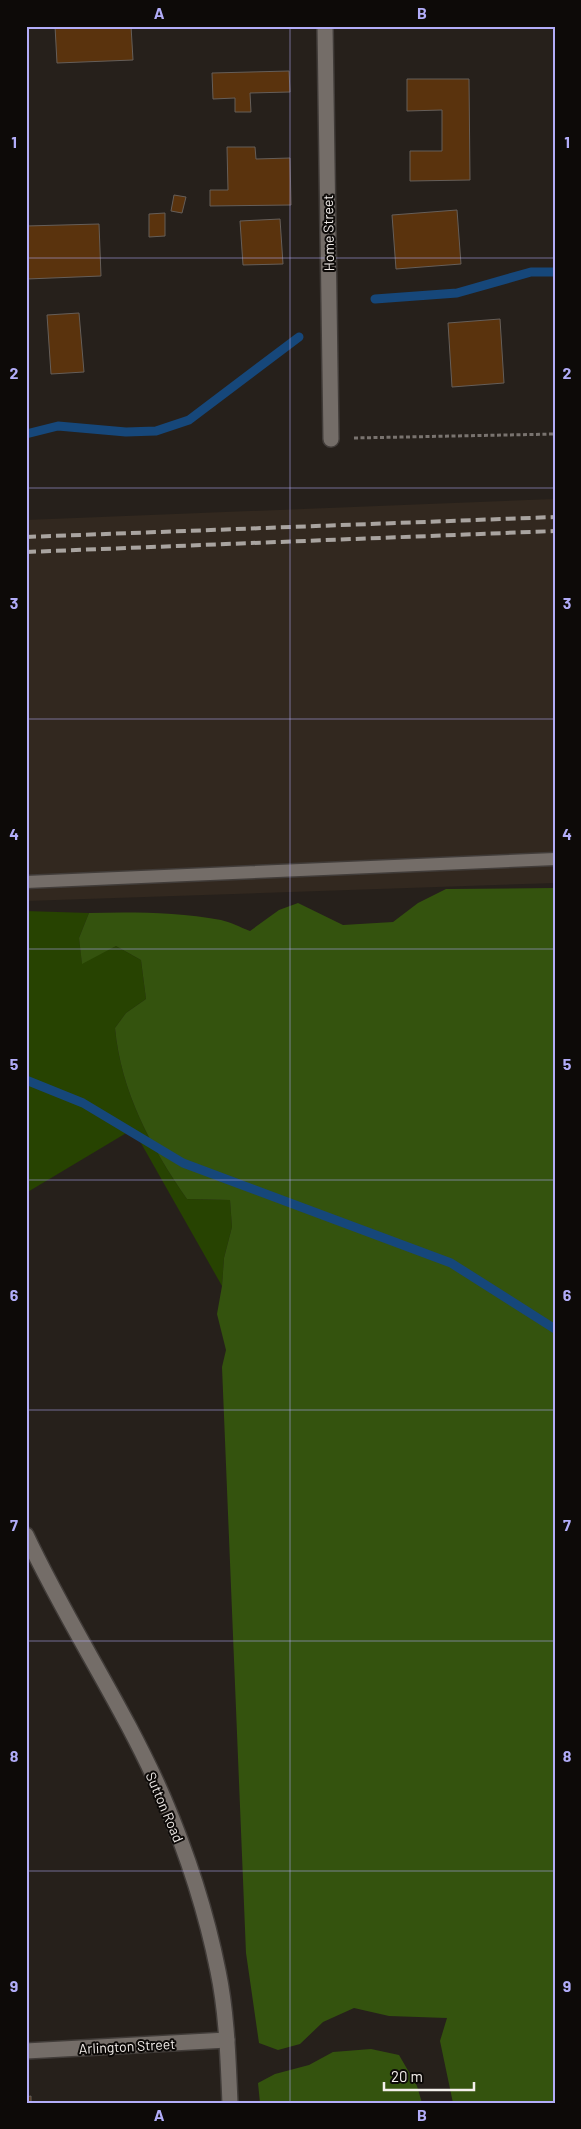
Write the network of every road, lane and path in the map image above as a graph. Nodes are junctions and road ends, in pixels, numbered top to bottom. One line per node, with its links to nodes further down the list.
1 (325, 26): 3 (street, Home Street)
2 (555, 434): 3 (path)
3 (331, 439)
4 (555, 859): 5 (lane)
5 (26, 882)
6 (26, 1535): 7 (street, Sutton Road)
7 (228, 2040): 8 (street, Arlington Street); 9 (street, Sutton Road)
8 (26, 2051)
9 (230, 2103)

